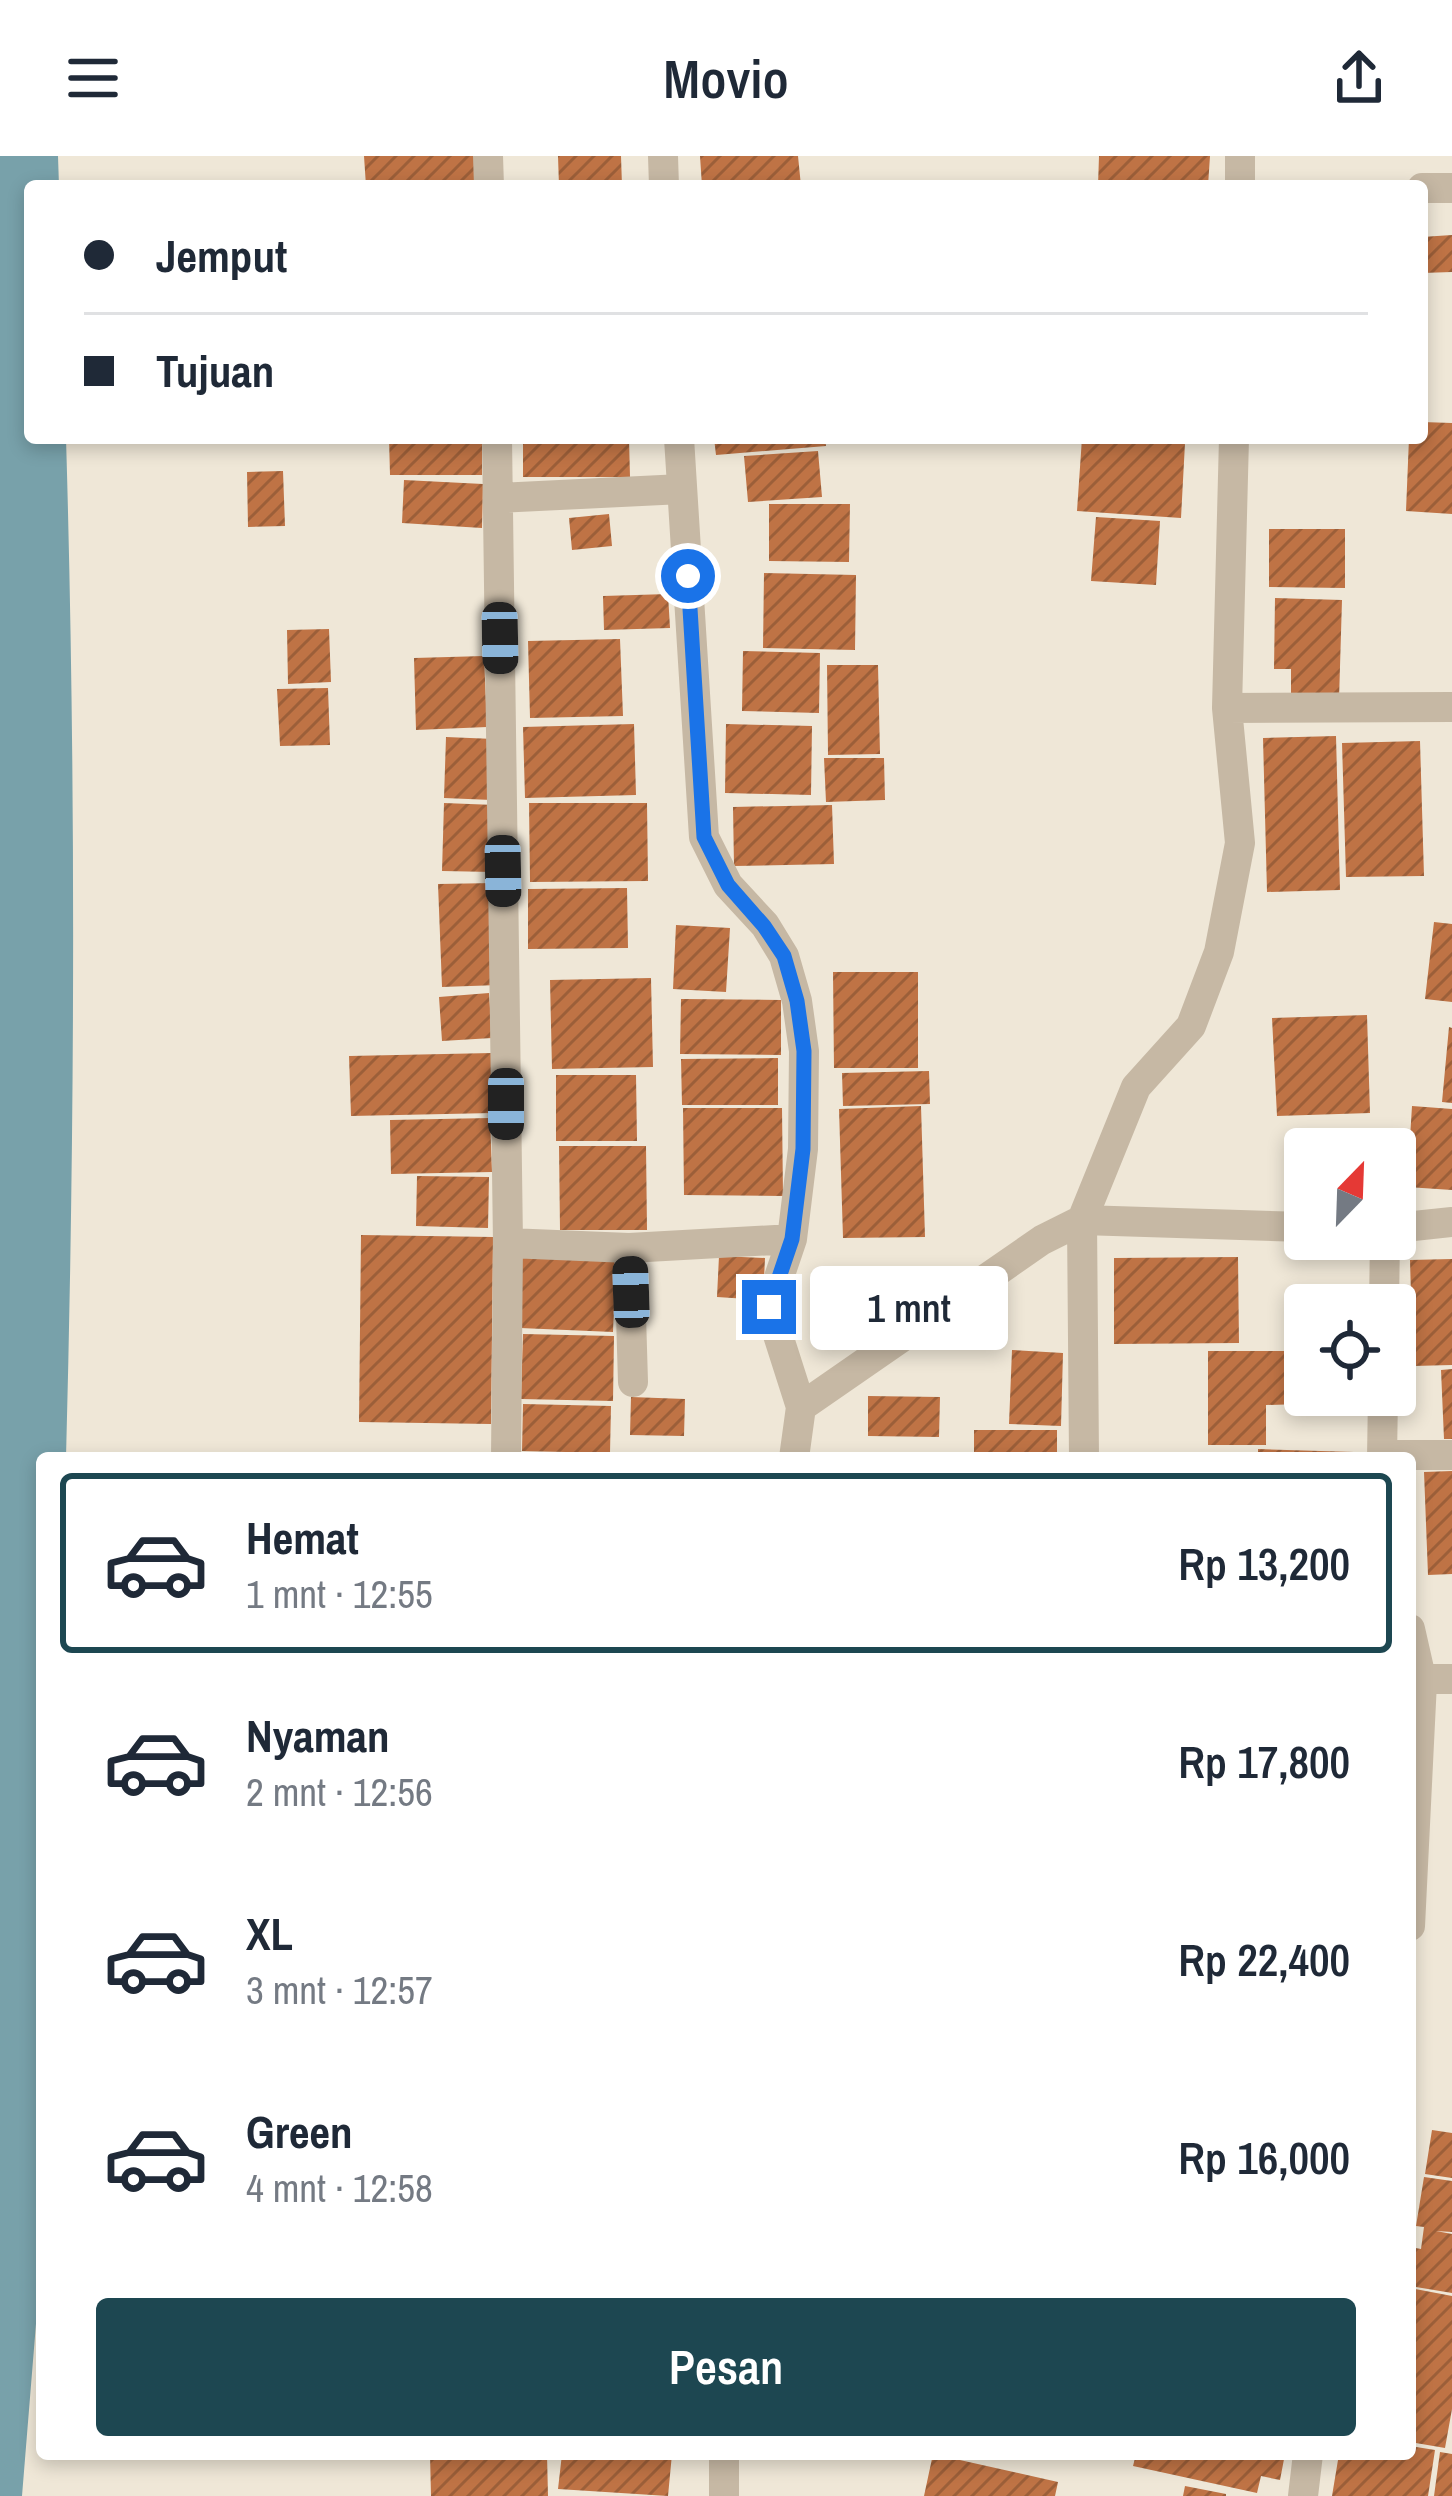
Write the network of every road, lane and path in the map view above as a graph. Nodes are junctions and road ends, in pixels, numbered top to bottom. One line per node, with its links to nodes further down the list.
1 (497, 444): 5 (street)
2 (680, 444): 4 (street)
3 (1234, 444): 7 (street)
4 (682, 489): 5 (street); 12 (street)
5 (499, 498): 13 (street)
6 (1452, 707): 7 (street)
7 (1227, 708): 8 (street)
8 (1082, 1220): 10 (street); 16 (street); 20 (street)
9 (1452, 1222): 11 (street)
10 (1284, 1226)
11 (1416, 1226)
12 (792, 1239): 14 (street); 16 (street)
13 (508, 1244): 14 (street); 18 (street)
14 (629, 1248): 15 (street)
15 (633, 1382)
16 (801, 1407): 19 (street)
17 (1382, 1416): 21 (street)
18 (506, 1452)
19 (795, 1452)
20 (1084, 1452)
21 (1382, 1452)
22 (1452, 1455): 23 (street)
23 (1416, 1456)
24 (1416, 1646): 25 (street)
25 (1428, 1680): 26 (street)
26 (1416, 1844)
27 (724, 2460): 29 (street)
28 (1307, 2460): 30 (street)
29 (724, 2496)
30 (1303, 2496)

